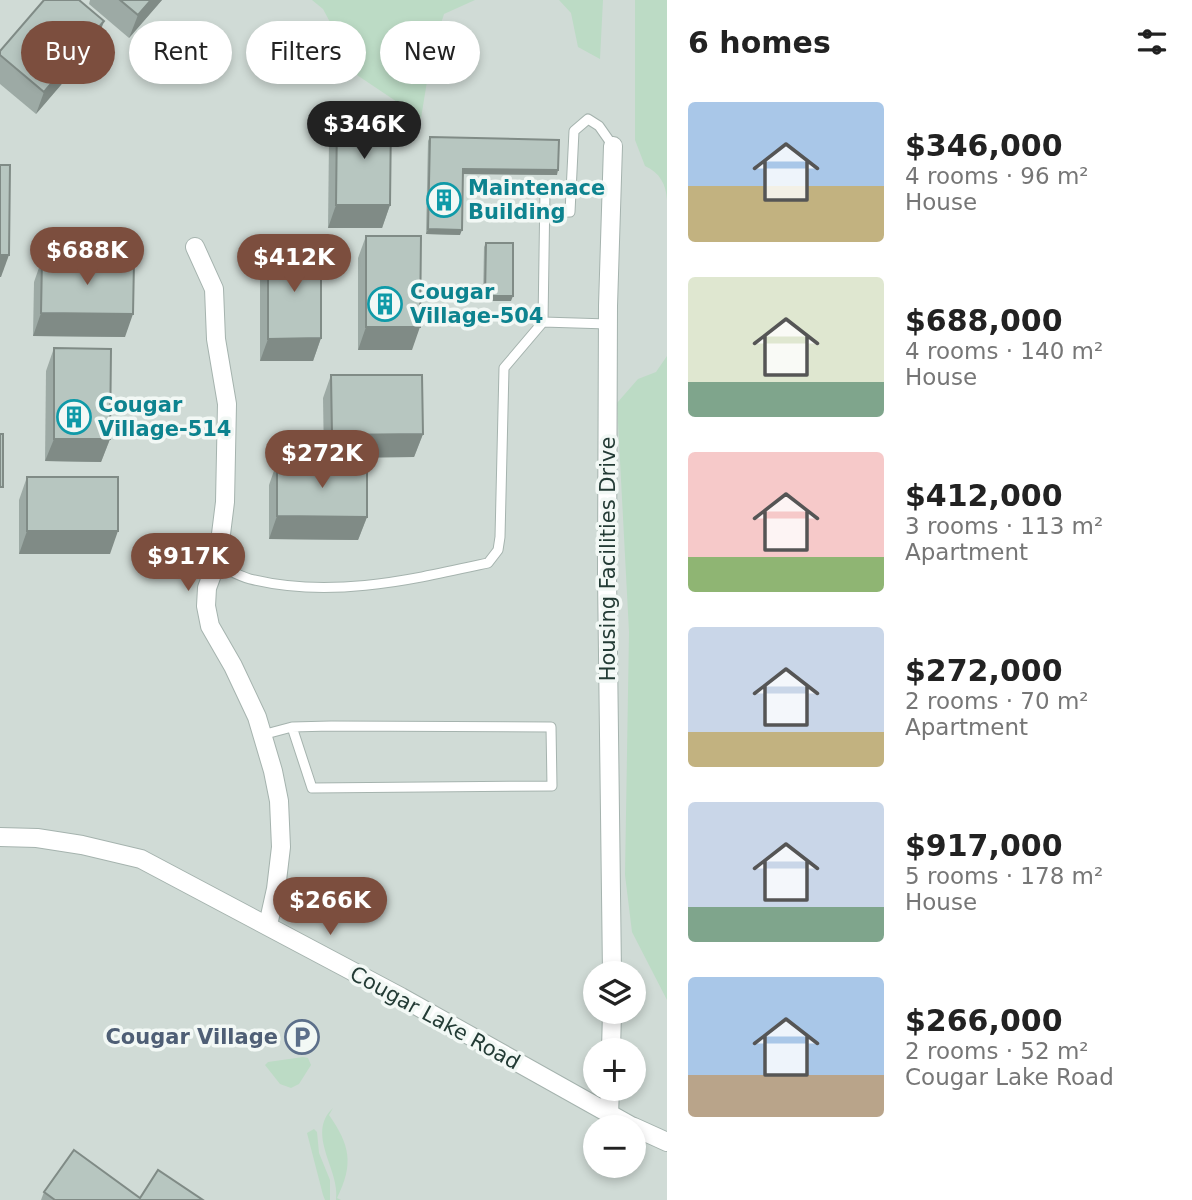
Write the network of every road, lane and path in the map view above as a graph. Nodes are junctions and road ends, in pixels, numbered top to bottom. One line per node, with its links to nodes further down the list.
1 (613, 146): 3 (lane); 6 (street, Housing Facilities Drive)
2 (545, 190): 3 (lane)
3 (545, 213): 5 (lane)
4 (195, 247): 7 (street)
5 (543, 323): 6 (lane); 7 (lane)
6 (608, 324): 12 (street, Housing Facilities Drive)
7 (215, 564): 9 (street)
8 (292, 727): 8 (lane); 9 (lane)
9 (262, 735): 11 (street)
10 (0, 837): 11 (street, Cougar Lake Road)
11 (268, 925): 14 (street, Cougar Lake Road)
12 (612, 961)
13 (610, 1101): 14 (street)
14 (610, 1115)
15 (646, 1133): 16 (street, Cougar Lake Road)
16 (667, 1142)

